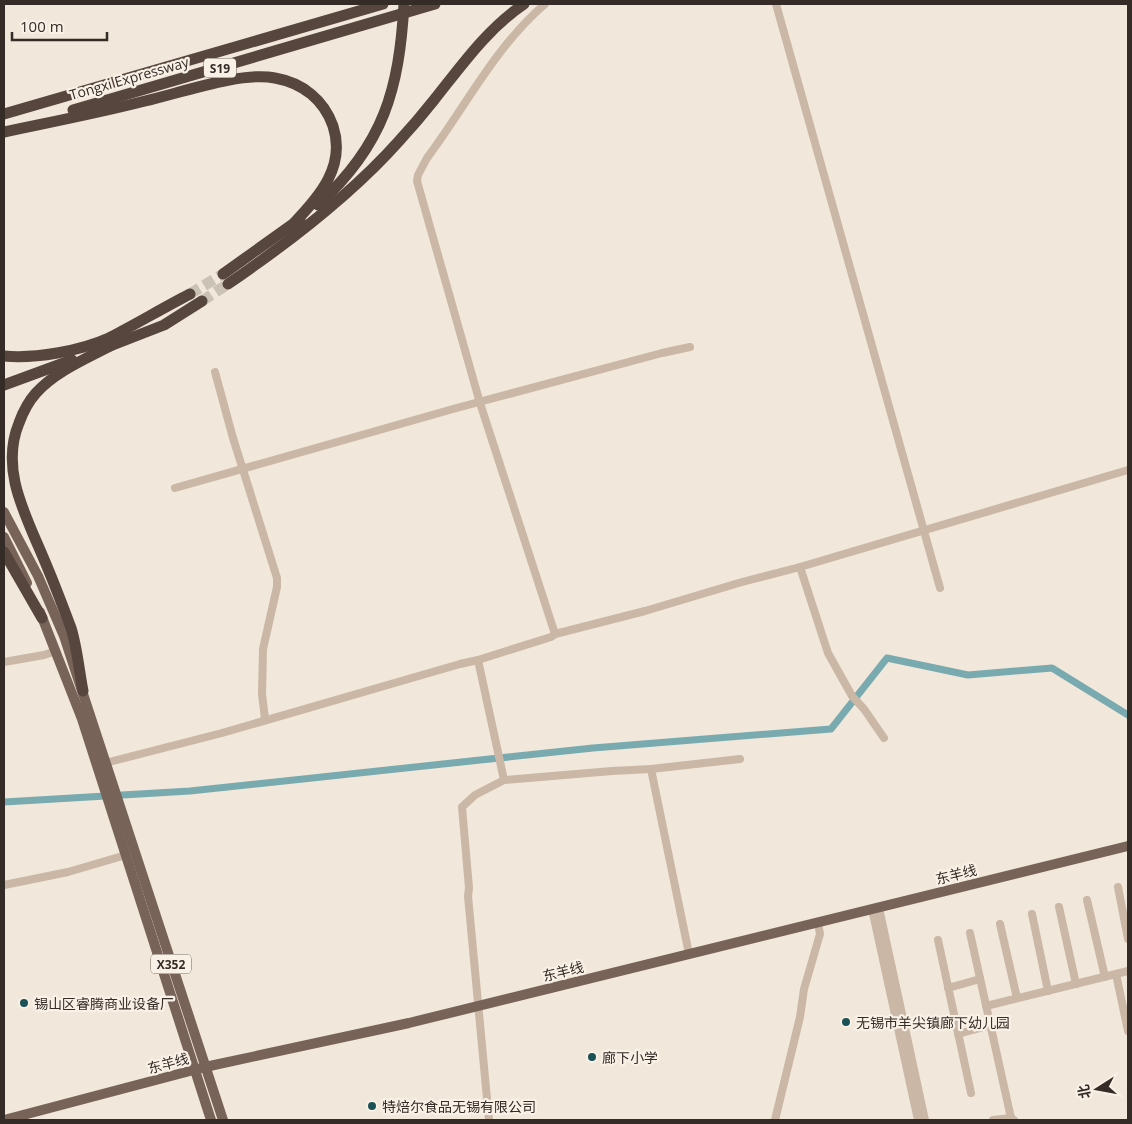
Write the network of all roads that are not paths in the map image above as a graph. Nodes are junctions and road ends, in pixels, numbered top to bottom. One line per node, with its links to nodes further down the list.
1 (368, 4): 9 (highway)
2 (383, 4): 9 (highway, Tongxi Expressway / S19)
3 (404, 4): 10 (highway)
4 (411, 4): 10 (highway)
5 (436, 4): 12 (highway, Tongxi Expressway / S19)
6 (524, 4): 13 (highway)
7 (545, 4): 24 (street)
8 (776, 4): 29 (street)
9 (274, 36): 11 (highway, Tongxi Expressway / S19)
10 (398, 81): 13 (highway)
11 (4, 114)
12 (4, 131): 13 (highway)
13 (300, 224): 14 (highway)
14 (225, 279)
15 (190, 294): 17 (highway)
16 (202, 301): 17 (highway)
17 (110, 342): 19 (highway); 21 (highway); 39 (highway)
18 (690, 347): 24 (street)
19 (4, 356)
20 (215, 372): 25 (street)
21 (23, 376): 22 (highway); 23 (highway)
22 (4, 379)
23 (4, 385)
24 (480, 403): 25 (street); 35 (street)
25 (243, 469): 27 (street); 40 (street)
26 (1128, 470): 29 (street)
27 (175, 488)
28 (4, 512): 39 (main road, X352)
29 (924, 530): 32 (street); 33 (street)
30 (4, 537): 34 (main road, X352)
31 (4, 552): 34 (highway)
32 (800, 567): 35 (street); 41 (street)
33 (940, 588)
34 (42, 618): 36 (main road, X352)
35 (556, 634): 37 (street)
36 (56, 651): 38 (street); 46 (main road, X352)
37 (478, 660): 40 (street); 45 (street)
38 (4, 662)
39 (83, 691): 43 (main road, X352)
40 (265, 719): 43 (street)
41 (884, 738)
42 (740, 759): 44 (street)
43 (105, 763): 46 (main road, X352)
44 (651, 769): 45 (street); 61 (street)
45 (503, 776): 70 (street)
46 (110, 790): 47 (main road, X352)
47 (115, 808): 49 (main road, X352); 75 (main road, X352)
48 (1128, 846): 53 (main road, 东羊线)
49 (126, 855): 50 (street); 76 (main road, X352)
50 (4, 886)
51 (1118, 887): 59 (street)
52 (1087, 900): 64 (street)
53 (876, 908): 56 (main road, 东羊线); 84 (street); 85 (street)
54 (1059, 908): 66 (street)
55 (1032, 914): 68 (street)
56 (818, 923): 61 (main road, 东羊线); 83 (street)
57 (1000, 924): 69 (street)
58 (970, 933): 65 (street)
59 (1128, 939)
60 (938, 940): 67 (street)
61 (689, 954): 70 (main road, 东羊线)
62 (1128, 971): 63 (street)
63 (1116, 974): 64 (street); 73 (street)
64 (1104, 977): 66 (street)
65 (980, 979): 67 (street); 71 (street)
66 (1076, 984): 68 (street)
67 (948, 988): 74 (street)
68 (1048, 991): 69 (street)
69 (1016, 998): 71 (street)
70 (478, 1006): 75 (main road, 东羊线); 82 (street)
71 (986, 1006): 72 (street)
72 (991, 1025): 74 (street); 78 (street)
73 (1128, 1031)
74 (958, 1034): 77 (street)
75 (205, 1067): 76 (main road, 东羊线); 81 (main road, X352)
76 (194, 1071): 79 (main road, 东羊线); 80 (main road, X352)
77 (971, 1093)
78 (1012, 1119): 86 (street)
79 (4, 1120)
80 (211, 1120)
81 (223, 1120)
82 (489, 1120)
83 (774, 1120)
84 (918, 1120)
85 (925, 1120)
86 (993, 1120)

